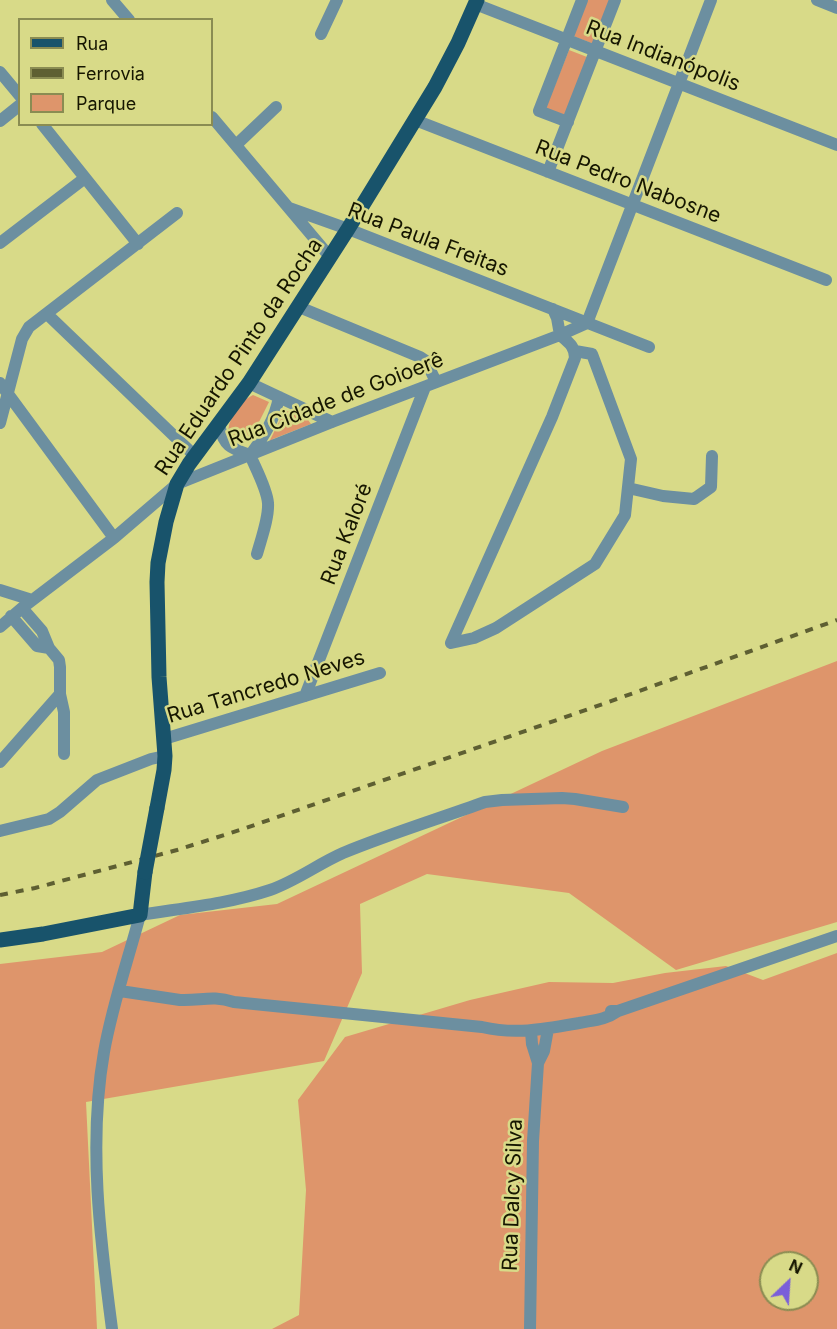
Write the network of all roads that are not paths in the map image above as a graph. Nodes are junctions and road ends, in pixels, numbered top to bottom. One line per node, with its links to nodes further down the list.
1 (112, 0): 9 (street)
2 (337, 0): 10 (street)
3 (582, 0): 11 (street)
4 (615, 0): 12 (street)
5 (711, 0): 14 (street)
6 (817, 0): 8 (street)
7 (476, 2): 11 (street, Rua Indianópolis); 19 (main road, Rua Eduardo Pinto da Rocha)
8 (837, 8)
9 (127, 18)
10 (321, 33)
11 (567, 40): 12 (street, Rua Indianópolis); 21 (street)
12 (596, 51): 14 (street, Rua Indianópolis); 21 (street)
13 (0, 72): 15 (street)
14 (679, 83): 24 (street, Rua Indianópolis); 27 (street)
15 (18, 94)
16 (18, 107): 20 (street)
17 (276, 107): 23 (street)
18 (213, 118): 23 (street)
19 (415, 120): 25 (street, Rua Pedro Nabosne); 30 (main road, Rua Eduardo Pinto da Rocha)
20 (0, 121)
21 (568, 122): 25 (street)
22 (44, 126): 26 (street)
23 (236, 145): 28 (street)
24 (837, 145)
25 (548, 172): 27 (street, Rua Pedro Nabosne)
26 (85, 178): 31 (street); 32 (street)
27 (632, 204): 34 (street, Rua Pedro Nabosne); 38 (street)
28 (289, 208): 30 (street, Rua Paula Freitas); 33 (street)
29 (177, 213): 32 (street)
30 (348, 229): 33 (main road, Rua Eduardo Pinto da Rocha); 36 (street, Rua Paula Freitas)
31 (0, 243)
32 (138, 244): 37 (street)
33 (330, 257): 35 (main road, Rua Eduardo Pinto da Rocha)
34 (826, 280)
35 (299, 307): 42 (main road, Rua Eduardo Pinto da Rocha); 43 (street)
36 (553, 309): 38 (street, Rua Paula Freitas); 39 (street)
37 (47, 314): 44 (street); 50 (street)
38 (587, 322): 39 (street, Rua Cidade de Goioerê); 40 (street, Rua Paula Freitas)
39 (560, 335): 41 (street); 43 (street, Rua Cidade de Goioerê)
40 (649, 347)
41 (575, 351): 53 (street); 53 (street)
42 (249, 383): 45 (street); 48 (main road, Rua Eduardo Pinto da Rocha)
43 (430, 385): 46 (street, Rua Cidade de Goioerê); 63 (street, Rua Kaloré)
44 (4, 388): 47 (street); 54 (street)
45 (279, 397): 46 (street); 49 (street)
46 (332, 422): 49 (street, Rua Cidade de Goioerê)
47 (0, 423)
48 (219, 425): 49 (street); 50 (main road, Rua Eduardo Pinto da Rocha)
49 (250, 455): 52 (street, Rua Cidade de Goioerê); 55 (street)
50 (195, 456): 52 (main road, Rua Eduardo Pinto da Rocha)
51 (712, 456): 53 (street)
52 (177, 484): 54 (street, Rua Cidade de Goioerê); 64 (main road, Rua Eduardo Pinto da Rocha)
53 (628, 488)
54 (114, 538): 57 (street, Rua Cidade de Goioerê)
55 (257, 554)
56 (0, 590): 57 (street)
57 (27, 604): 58 (street, Rua Cidade de Goioerê); 60 (street)
58 (11, 616): 59 (street, Rua Cidade de Goioerê); 60 (street)
59 (0, 627)
60 (49, 648): 62 (street)
61 (380, 673): 63 (street, Rua Tancredo Neves)
62 (60, 694): 65 (street); 67 (street)
63 (305, 696): 64 (street, Rua Tancredo Neves)
64 (164, 739): 66 (main road, Rua Eduardo Pinto da Rocha)
65 (64, 754)
66 (165, 756): 69 (street); 70 (main road, Rua Eduardo Pinto da Rocha, bridge)
67 (0, 762)
68 (623, 807): 70 (street)
69 (0, 831)
70 (140, 915): 72 (main road); 73 (street)
71 (837, 936): 74 (street)
72 (0, 940)
73 (120, 991): 75 (street); 77 (street)
74 (548, 1029): 75 (street); 76 (street, Rua Dalcy Silva)
75 (531, 1031): 76 (street, Rua Dalcy Silva)
76 (538, 1063): 78 (street, Rua Dalcy Silva)
77 (112, 1329)
78 (530, 1329)

